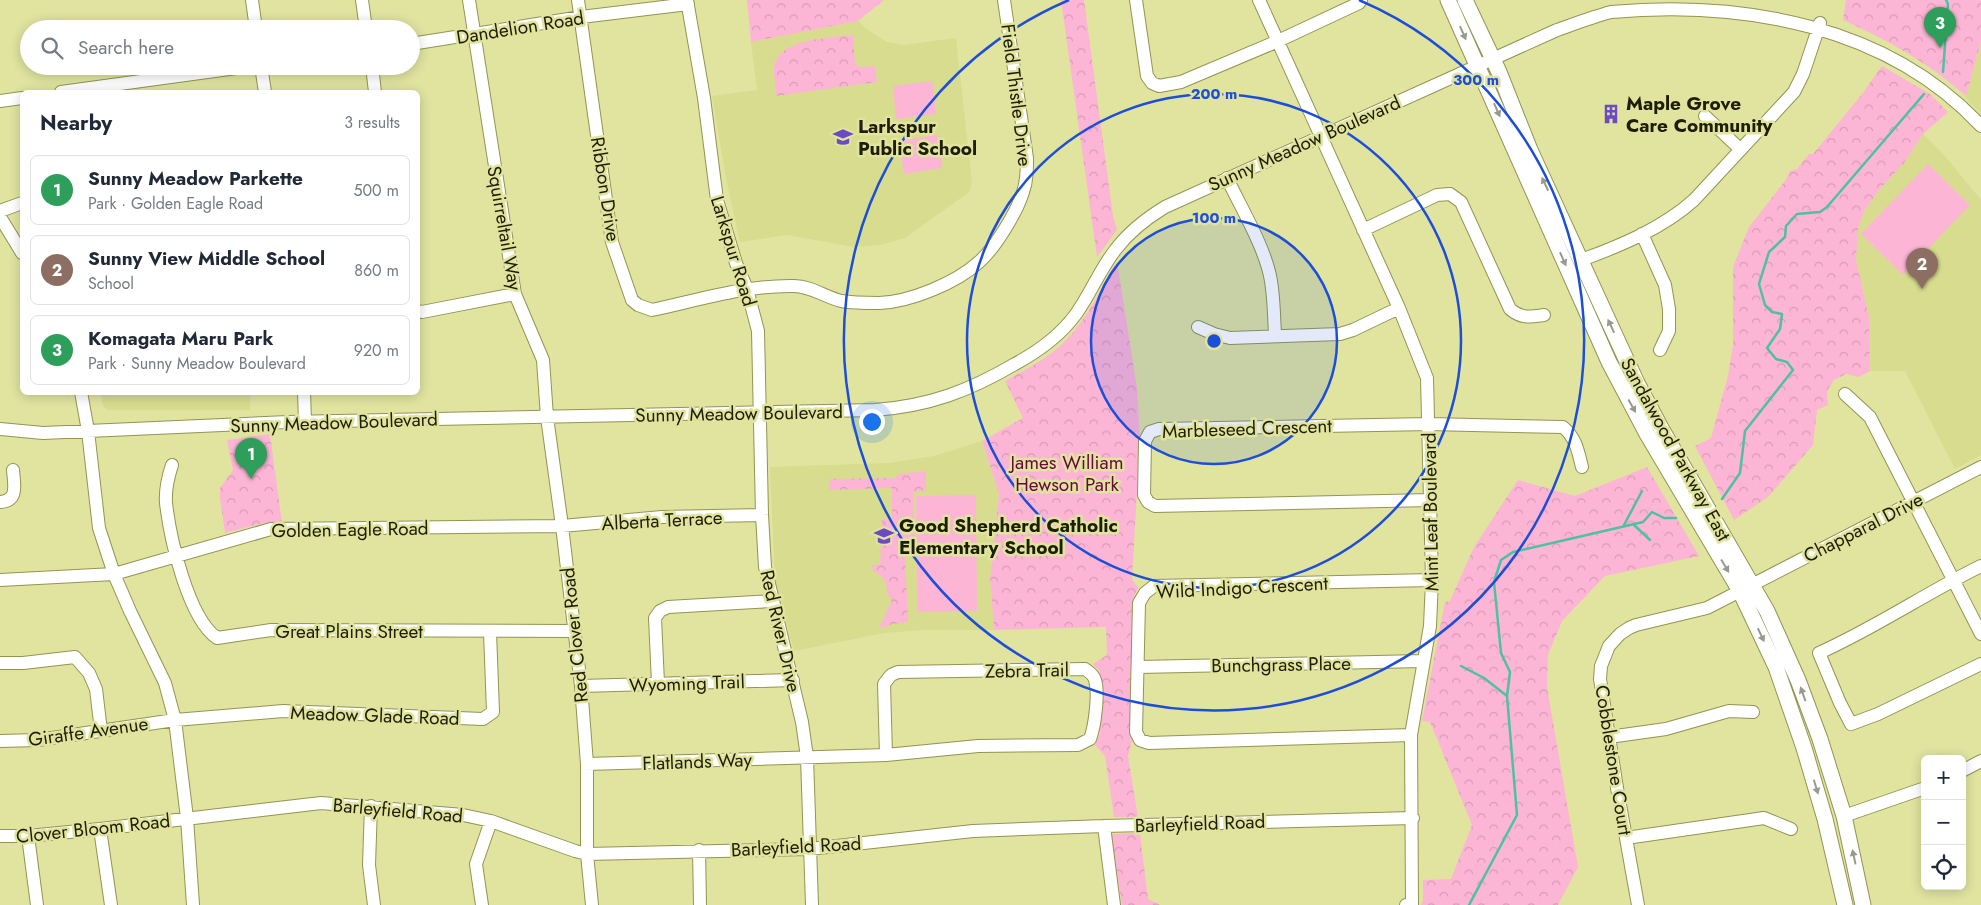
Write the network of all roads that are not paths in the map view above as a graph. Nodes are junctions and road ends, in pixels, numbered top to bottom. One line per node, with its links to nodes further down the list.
1 (252, 0): 13 (street)
2 (362, 0): 14 (street)
3 (469, 0): 16 (street, Squirreltail Way)
4 (578, 0): 12 (street, Ribbon Drive)
5 (1004, 0): 41 (street, Field Thistle Drive)
6 (1136, 0): 17 (street)
7 (1259, 0): 17 (street, Mint Leaf Boulevard)
8 (1361, 0): 17 (street)
9 (1448, 0): 20 (main road, Sandalwood Parkway East, one-way to 20)
10 (1465, 0): 19 (main road, Sandalwood Parkway East)
11 (688, 2): 12 (street, Dandelion Road); 41 (street, Larkspur Road)
12 (580, 17): 16 (street, Dandelion Road); 41 (street, Ribbon Drive)
13 (255, 20)
14 (365, 20)
15 (1820, 23): 19 (street, Sunny Meadow Boulevard); 30 (street, Sunny Meadow Boulevard); 32 (street)
16 (474, 35): 18 (street, Dandelion Road); 42 (street, Squirreltail Way)
17 (1278, 41): 31 (street, Mint Leaf Boulevard)
18 (420, 43)
19 (1493, 58): 20 (street, Sunny Meadow Boulevard); 40 (main road, Sandalwood Parkway East, one-way to 19)
20 (1477, 66): 31 (street, Sunny Meadow Boulevard); 73 (main road, Sandalwood Parkway East, one-way to 73)
21 (185, 75): 24 (street)
22 (262, 75): 25 (street)
23 (373, 75): 26 (street)
24 (76, 90)
25 (265, 90)
26 (375, 90)
27 (20, 98): 28 (street)
28 (0, 101)
29 (1705, 116): 32 (street)
30 (1981, 126)
31 (1321, 136): 33 (street, Sunny Meadow Boulevard); 37 (street, Mint Leaf Boulevard)
32 (1740, 149): 38 (street)
33 (1227, 178): 47 (street); 52 (street, Sunny Meadow Boulevard)
34 (20, 204): 35 (street)
35 (0, 210)
36 (0, 217): 39 (street)
37 (1363, 230): 43 (street, Mint Leaf Boulevard); 45 (street)
38 (1642, 234): 40 (street); 48 (street)
39 (20, 250)
40 (1581, 260): 73 (main road, Sandalwood Parkway East, one-way to 40)
41 (747, 290): 52 (street, Larkspur Road)
42 (515, 294): 44 (street); 53 (street, Squirreltail Way)
43 (1399, 308): 47 (street); 55 (street, Mint Leaf Boulevard)
44 (420, 312)
45 (1544, 315)
46 (1198, 327): 47 (street)
47 (1275, 335)
48 (1660, 350)
49 (1845, 394): 64 (street)
50 (82, 395): 57 (street)
51 (304, 395): 54 (street)
52 (760, 413): 53 (street, Sunny Meadow Boulevard); 65 (street, Red River Drive)
53 (546, 417): 54 (street, Sunny Meadow Boulevard); 66 (street, Red Clover Road)
54 (305, 422): 57 (street, Sunny Meadow Boulevard)
55 (1429, 424): 59 (street, Marbleseed Crescent); 62 (street, Mint Leaf Boulevard); 62 (street, Marbleseed Crescent)
56 (0, 429): 57 (street, Sunny Meadow Boulevard)
57 (88, 431): 69 (street)
58 (172, 465): 67 (street)
59 (1582, 467)
60 (1981, 467): 64 (street, Chapparal Drive)
61 (13, 470): 63 (street)
62 (1430, 500): 72 (street, Mint Leaf Boulevard)
63 (0, 502)
64 (1914, 502): 70 (street); 73 (street, Chapparal Drive)
65 (762, 515): 66 (street, Alberta Terrace); 74 (street, Red River Drive)
66 (562, 526): 67 (street, Golden Eagle Road); 75 (street, Red Clover Road)
67 (177, 556): 69 (street, Golden Eagle Road); 76 (street, Great Plains Street)
68 (1981, 566): 70 (street)
69 (114, 574): 71 (street); 86 (street)
70 (1954, 579): 77 (street); 80 (street)
71 (0, 580)
72 (1432, 580): 78 (street, Mint Leaf Boulevard); 81 (street, Wild Indigo Crescent)
73 (1746, 587): 89 (street, Cobblestone Court); 98 (main road, Sandalwood Parkway East, one-way to 73); 122 (main road, Sandalwood Parkway East, one-way to 122)
74 (772, 601): 82 (street, Red River Drive); 83 (street)
75 (574, 631): 76 (street, Great Plains Street); 84 (street, Red Clover Road)
76 (490, 632): 86 (street, Meadow Glade Road)
77 (1981, 634)
78 (1423, 661): 81 (street, Bunchgrass Place); 88 (street, Mint Leaf Boulevard)
79 (0, 663): 87 (street)
80 (1981, 664)
81 (1138, 667): 88 (street, Wild Indigo Crescent)
82 (792, 680): 83 (street, Wyoming Trail); 92 (street, Red River Drive)
83 (658, 683): 84 (street, Wyoming Trail)
84 (581, 686): 94 (street, Red Clover Road)
85 (1752, 712): 89 (street)
86 (175, 720): 87 (street, Giraffe Avenue); 99 (street)
87 (100, 731): 90 (street, Giraffe Avenue)
88 (1411, 736): 100 (street, Mint Leaf Boulevard)
89 (1610, 737): 107 (street, Cobblestone Court)
90 (0, 741)
91 (886, 755): 91 (street, Zebra Trail); 92 (street, Zebra Trail)
92 (807, 757): 94 (street, Flatlands Way); 108 (street, Red River Drive)
93 (1981, 761): 95 (street)
94 (587, 764): 110 (street, Red Clover Road)
95 (1966, 769)
96 (1921, 789): 98 (street)
97 (371, 806): 99 (street, Barleyfield Road); 101 (street, Barleyfield Road); 114 (street)
98 (1844, 816): 123 (main road, Sandalwood Parkway East, one-way to 98)
99 (187, 818): 103 (street, Clover Bloom Road); 113 (street)
100 (1413, 818): 102 (street, Barleyfield Road); 120 (street, Mint Leaf Boulevard)
101 (491, 821): 110 (street, Barleyfield Road); 115 (street)
102 (1104, 826): 108 (street, Barleyfield Road); 119 (street)
103 (100, 829): 106 (street, Clover Bloom Road); 112 (street)
104 (1791, 830): 107 (street)
105 (0, 836): 106 (street, Clover Bloom Road)
106 (28, 836): 111 (street)
107 (1626, 838): 121 (street, Cobblestone Court)
108 (809, 848): 109 (street, Barleyfield Road); 118 (street, Red River Drive)
109 (699, 850): 110 (street, Barleyfield Road); 117 (street)
110 (587, 854): 116 (street, Red Clover Road)
111 (37, 905)
112 (112, 905)
113 (193, 905)
114 (374, 905)
115 (482, 905)
116 (592, 905)
117 (700, 905)
118 (812, 905)
119 (1114, 905)
120 (1406, 905)
121 (1638, 905)
122 (1845, 905)
123 (1863, 905)

